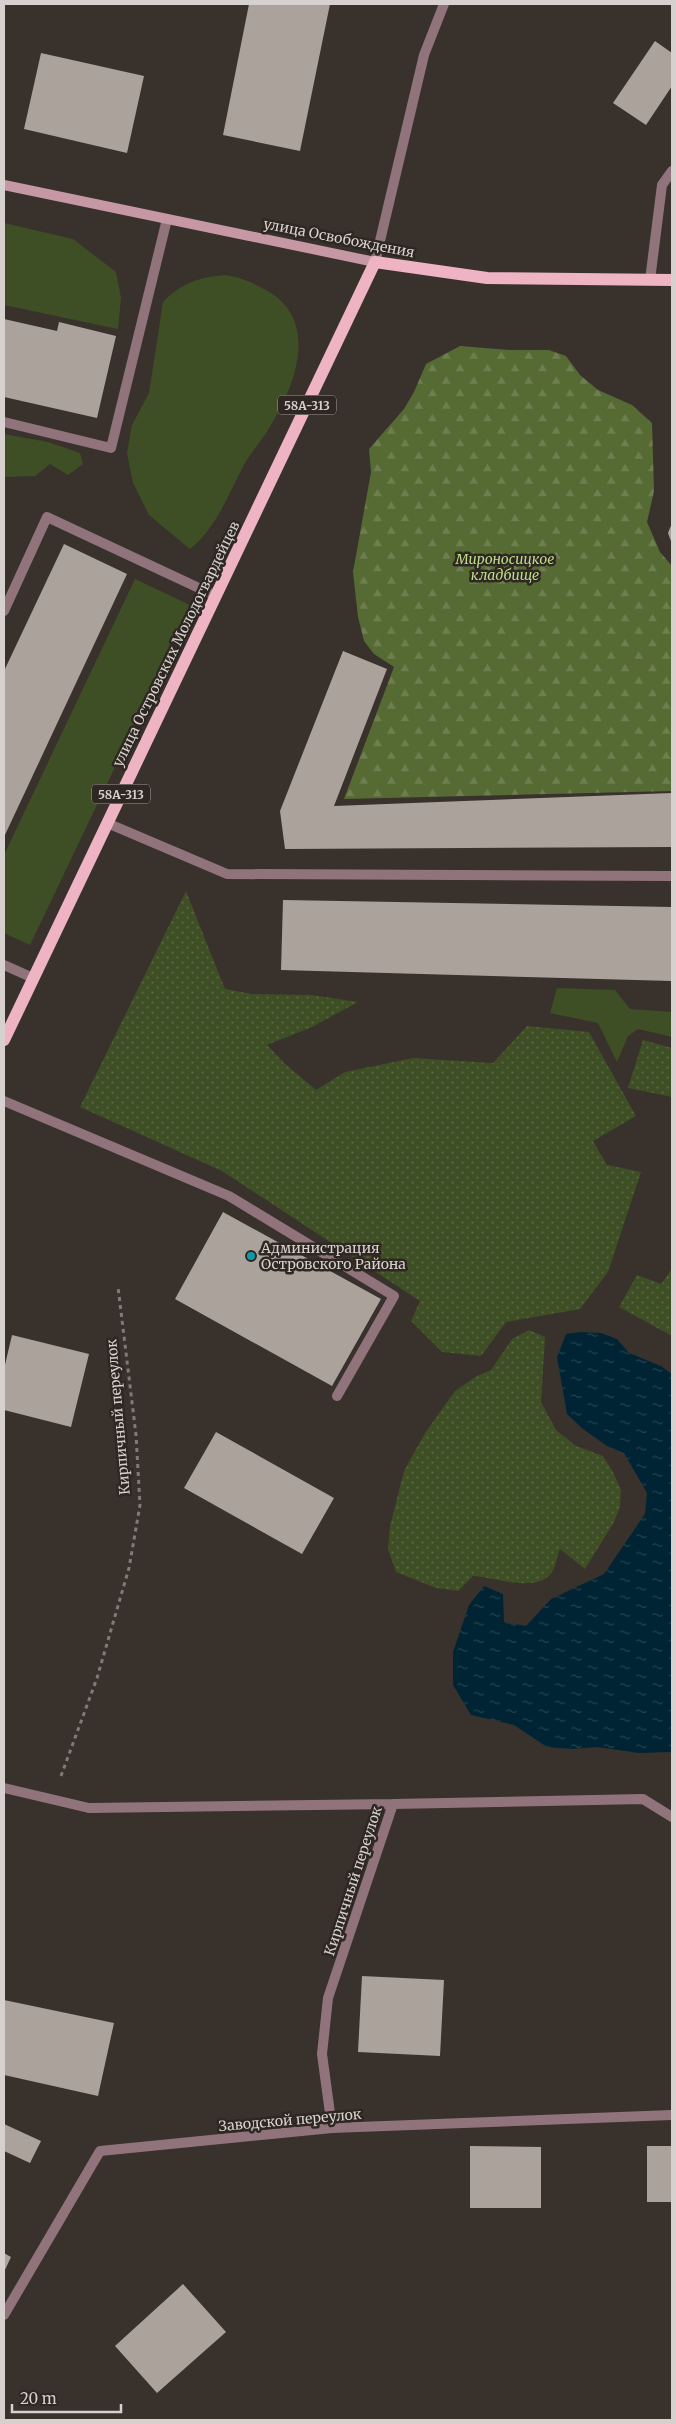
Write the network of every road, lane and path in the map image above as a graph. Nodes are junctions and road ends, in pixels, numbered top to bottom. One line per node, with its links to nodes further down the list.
1 (444, 4): 5 (street)
2 (672, 171): 6 (street)
3 (4, 185): 4 (street, улица Освобождения)
4 (167, 219): 5 (street, улица Освобождения); 8 (street)
5 (375, 262): 6 (main road, улица Освобождения); 9 (main road, улица Островских Молодогвардейцев / 58А-313)
6 (650, 280): 7 (main road, улица Освобождения)
7 (672, 280)
8 (4, 422)
9 (216, 596): 10 (street); 11 (main road, улица Островских Молодогвардейцев / 58А-313)
10 (4, 611)
11 (107, 824): 12 (street); 14 (main road, улица Островских Молодогвардейцев / 58А-313)
12 (672, 876)
13 (4, 965): 14 (street)
14 (33, 978): 15 (main road, улица Островских Молодогвардейцев / 58А-313)
15 (4, 1040)
16 (4, 1101): 18 (street)
17 (118, 1287): 20 (path, Кирпичный переулок)
18 (337, 1396)
19 (4, 1788): 20 (street)
20 (53, 1800): 21 (street)
21 (393, 1804): 22 (street, Кирпичный переулок); 24 (street, Кирпичный переулок)
22 (672, 1817)
23 (672, 2115): 24 (street, Заводской переулок)
24 (332, 2128): 25 (street, Заводской переулок)
25 (4, 2315)

